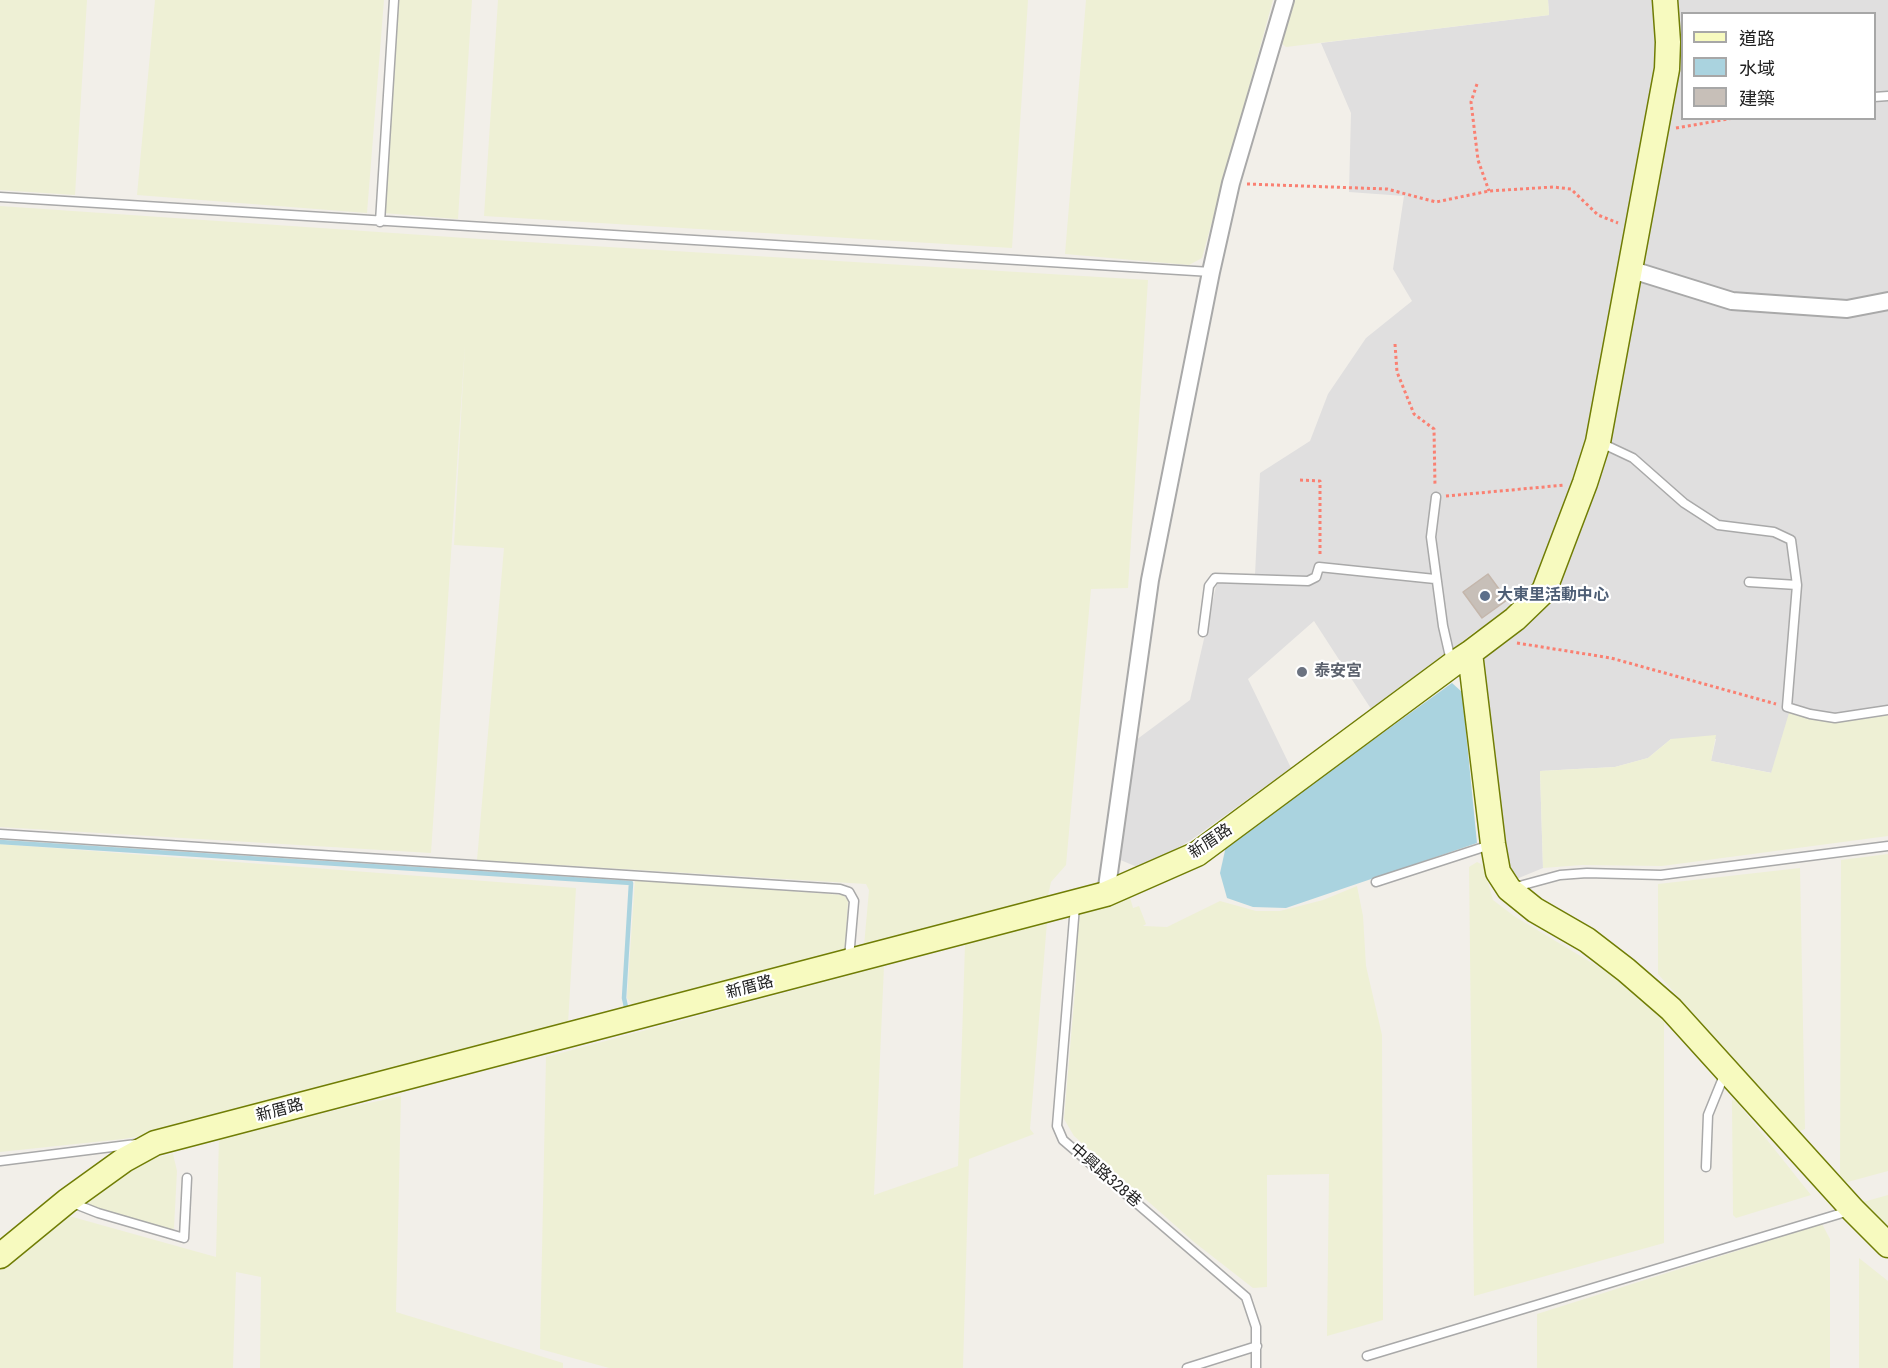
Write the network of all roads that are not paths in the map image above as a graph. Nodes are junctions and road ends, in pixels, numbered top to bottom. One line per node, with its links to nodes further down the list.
1 (394, 0): 5 (lane)
2 (1285, 0): 7 (street)
3 (1665, 0): 6 (street, 新厝路)
4 (0, 197): 5 (lane)
5 (380, 222): 7 (lane)
6 (1629, 269): 8 (street); 9 (street, 新厝路)
7 (1211, 272): 22 (street)
8 (1888, 302)
9 (1598, 442): 13 (lane); 15 (street, 新厝路)
10 (1436, 497): 11 (lane)
11 (1435, 579): 14 (lane); 15 (lane)
12 (1749, 582): 13 (lane)
13 (1797, 585): 16 (lane)
14 (1203, 632)
15 (1470, 653): 18 (street); 22 (street, 新厝路)
16 (1888, 710)
17 (0, 834): 24 (lane)
18 (1493, 844): 20 (lane); 21 (street)
19 (1888, 846): 21 (lane)
20 (1376, 882)
21 (1509, 888): 25 (street)
22 (1106, 894): 23 (street, 新厝路)
23 (1076, 902): 24 (street, 新厝路); 34 (lane, 中興路328巷)
24 (849, 962): 26 (street, 新厝路)
25 (1727, 1070): 28 (lane); 31 (street)
26 (155, 1143): 27 (lane); 30 (street, 新厝路)
27 (0, 1161)
28 (1706, 1167)
29 (187, 1178): 30 (lane)
30 (67, 1201): 33 (street, 新厝路)
31 (1853, 1210): 32 (street); 35 (lane)
32 (1888, 1245)
33 (0, 1256)
34 (1257, 1346): 36 (lane); 37 (lane, 中興路328巷)
35 (1367, 1356)
36 (1187, 1368)
37 (1257, 1368)

